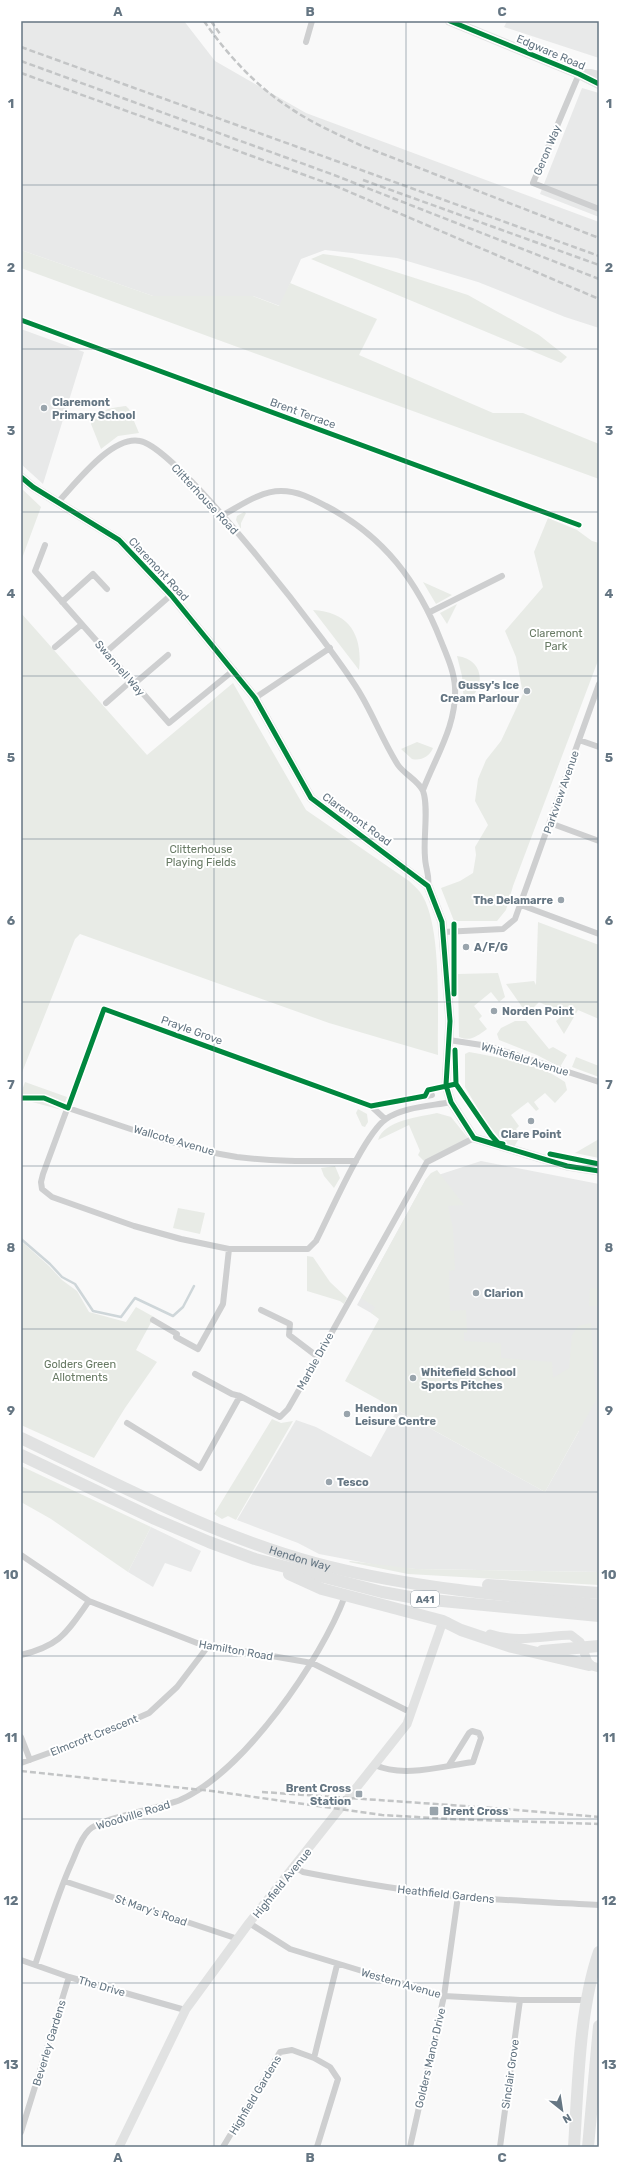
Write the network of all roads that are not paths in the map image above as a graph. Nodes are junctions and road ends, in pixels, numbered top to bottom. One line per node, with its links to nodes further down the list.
1 (312, 21): 3 (street)
2 (450, 21): 4 (main road, Edgware Road)
3 (306, 42)
4 (580, 74): 5 (main road, Edgware Road); 6 (main road, Edgware Road); 7 (street, Geron Way)
5 (599, 76)
6 (599, 84)
7 (599, 209)
8 (21, 320): 12 (street, Brent Terrace)
9 (21, 477): 10 (street, Claremont Road)
10 (58, 502): 11 (street, Clitterhouse Road); 16 (street, Claremont Road)
11 (223, 515): 18 (street); 21 (street, Clitterhouse Road)
12 (579, 525)
13 (45, 545): 17 (street, Swannell Way)
14 (502, 576): 18 (street)
15 (107, 588): 17 (street)
16 (171, 595): 22 (street); 24 (street, Claremont Road)
17 (62, 602): 19 (street, Swannell Way)
18 (430, 612): 31 (street)
19 (81, 624): 20 (street); 22 (street, Swannell Way)
20 (55, 647)
21 (330, 648): 27 (street); 31 (street, Clitterhouse Road)
22 (106, 652): 25 (street, Swannell Way)
23 (168, 655): 25 (street)
24 (234, 670): 25 (street, Swannell Way); 27 (street, Claremont Road)
25 (132, 682): 28 (street)
26 (599, 684): 29 (street, Parkview Avenue)
27 (255, 698): 34 (street, Claremont Road)
28 (106, 702)
29 (579, 740): 30 (street); 32 (street, Parkview Avenue)
30 (599, 747)
31 (423, 790): 34 (street)
32 (550, 823): 33 (street); 35 (street, Parkview Avenue)
33 (599, 842)
34 (428, 886): 36 (street, Claremont Road)
35 (522, 902): 36 (street, Parkview Avenue); 37 (street)
36 (443, 932): 38 (street, Claremont Road)
37 (599, 934)
38 (449, 1040): 39 (street, Whitefield Avenue); 41 (street, Claremont Road)
39 (599, 1082)
40 (432, 1095): 42 (street)
41 (451, 1102): 44 (street, Prayle Grove); 45 (street, Claremont Road)
42 (371, 1106): 43 (street, Prayle Grove); 44 (street, Prayle Grove)
43 (68, 1108): 46 (street, Wallcote Avenue); 48 (street, Prayle Grove)
44 (385, 1119): 46 (street, Prayle Grove)
45 (474, 1138): 47 (street); 51 (street, Marble Drive)
46 (356, 1161): 48 (street, Prayle Grove)
47 (599, 1171)
48 (229, 1249): 50 (street)
49 (261, 1310): 51 (street)
50 (152, 1320)
51 (318, 1357): 53 (street, Marble Drive)
52 (195, 1374): 53 (street)
53 (240, 1396): 54 (street)
54 (127, 1423)
55 (21, 1438): 59 (highway, Hendon Way / A41)
56 (21, 1455): 58 (highway, Hendon Way / A41)
57 (21, 1555): 62 (street, Hamilton Road)
58 (255, 1559): 61 (highway, A41); 64 (highway, Hendon Way / A41)
59 (406, 1582): 60 (highway, A41); 63 (highway, Hendon Way / A41)
60 (597, 1592)
61 (345, 1596): 65 (highway, A41); 71 (street, Woodville Road)
62 (89, 1601): 66 (street, Hamilton Road); 70 (street)
63 (599, 1605)
64 (599, 1616)
65 (443, 1621): 68 (street); 69 (highway, A41); 73 (street, Highfield Avenue)
66 (209, 1645): 71 (street, Hamilton Road); 75 (street, Elmcroft Crescent)
67 (599, 1646): 68 (highway, A41)
68 (582, 1648): 69 (highway, A41); 72 (street)
69 (531, 1651): 72 (highway)
70 (21, 1655)
71 (312, 1663): 73 (street, Hamilton Road); 80 (street, Woodville Road)
72 (594, 1666)
73 (412, 1713): 77 (street, Highfield Avenue)
74 (21, 1738): 75 (street)
75 (30, 1760): 76 (street, Elmcroft Crescent)
76 (21, 1763)
77 (374, 1765): 78 (street); 79 (street, Highfield Avenue)
78 (449, 1766): 78 (street)
79 (295, 1867): 81 (street, Heathfield Gardens); 83 (street, Highfield Avenue)
80 (64, 1880): 84 (street, St Mary's Road); 88 (street, Woodville Road)
81 (458, 1896): 82 (street, Heathfield Gardens); 90 (street, Golders Manor Drive)
82 (599, 1905)
83 (250, 1923): 84 (street, Highfield Avenue); 87 (street, Western Avenue)
84 (238, 1939): 93 (street, Highfield Avenue)
85 (599, 1952): 92 (highway)
86 (21, 1960): 88 (street, The Drive)
87 (337, 1964): 90 (street, Western Avenue); 95 (street)
88 (35, 1965): 89 (street, The Drive)
89 (69, 1977): 93 (street, The Drive); 96 (street, Beverley Gardens)
90 (444, 1996): 91 (street, Western Avenue); 100 (street, Golders Manor Drive)
91 (520, 2000): 92 (street, Western Avenue); 101 (street, Sinclair Grove)
92 (588, 2000): 102 (highway)
93 (185, 2010): 97 (street, Highfield Avenue)
94 (599, 2026): 103 (highway)
95 (314, 2058): 98 (street, Highfield Gardens); 99 (street, Highfield Gardens)
96 (21, 2132)
97 (119, 2147)
98 (223, 2147)
99 (318, 2147)
100 (410, 2147)
101 (500, 2147)
102 (574, 2147)
103 (588, 2147)

